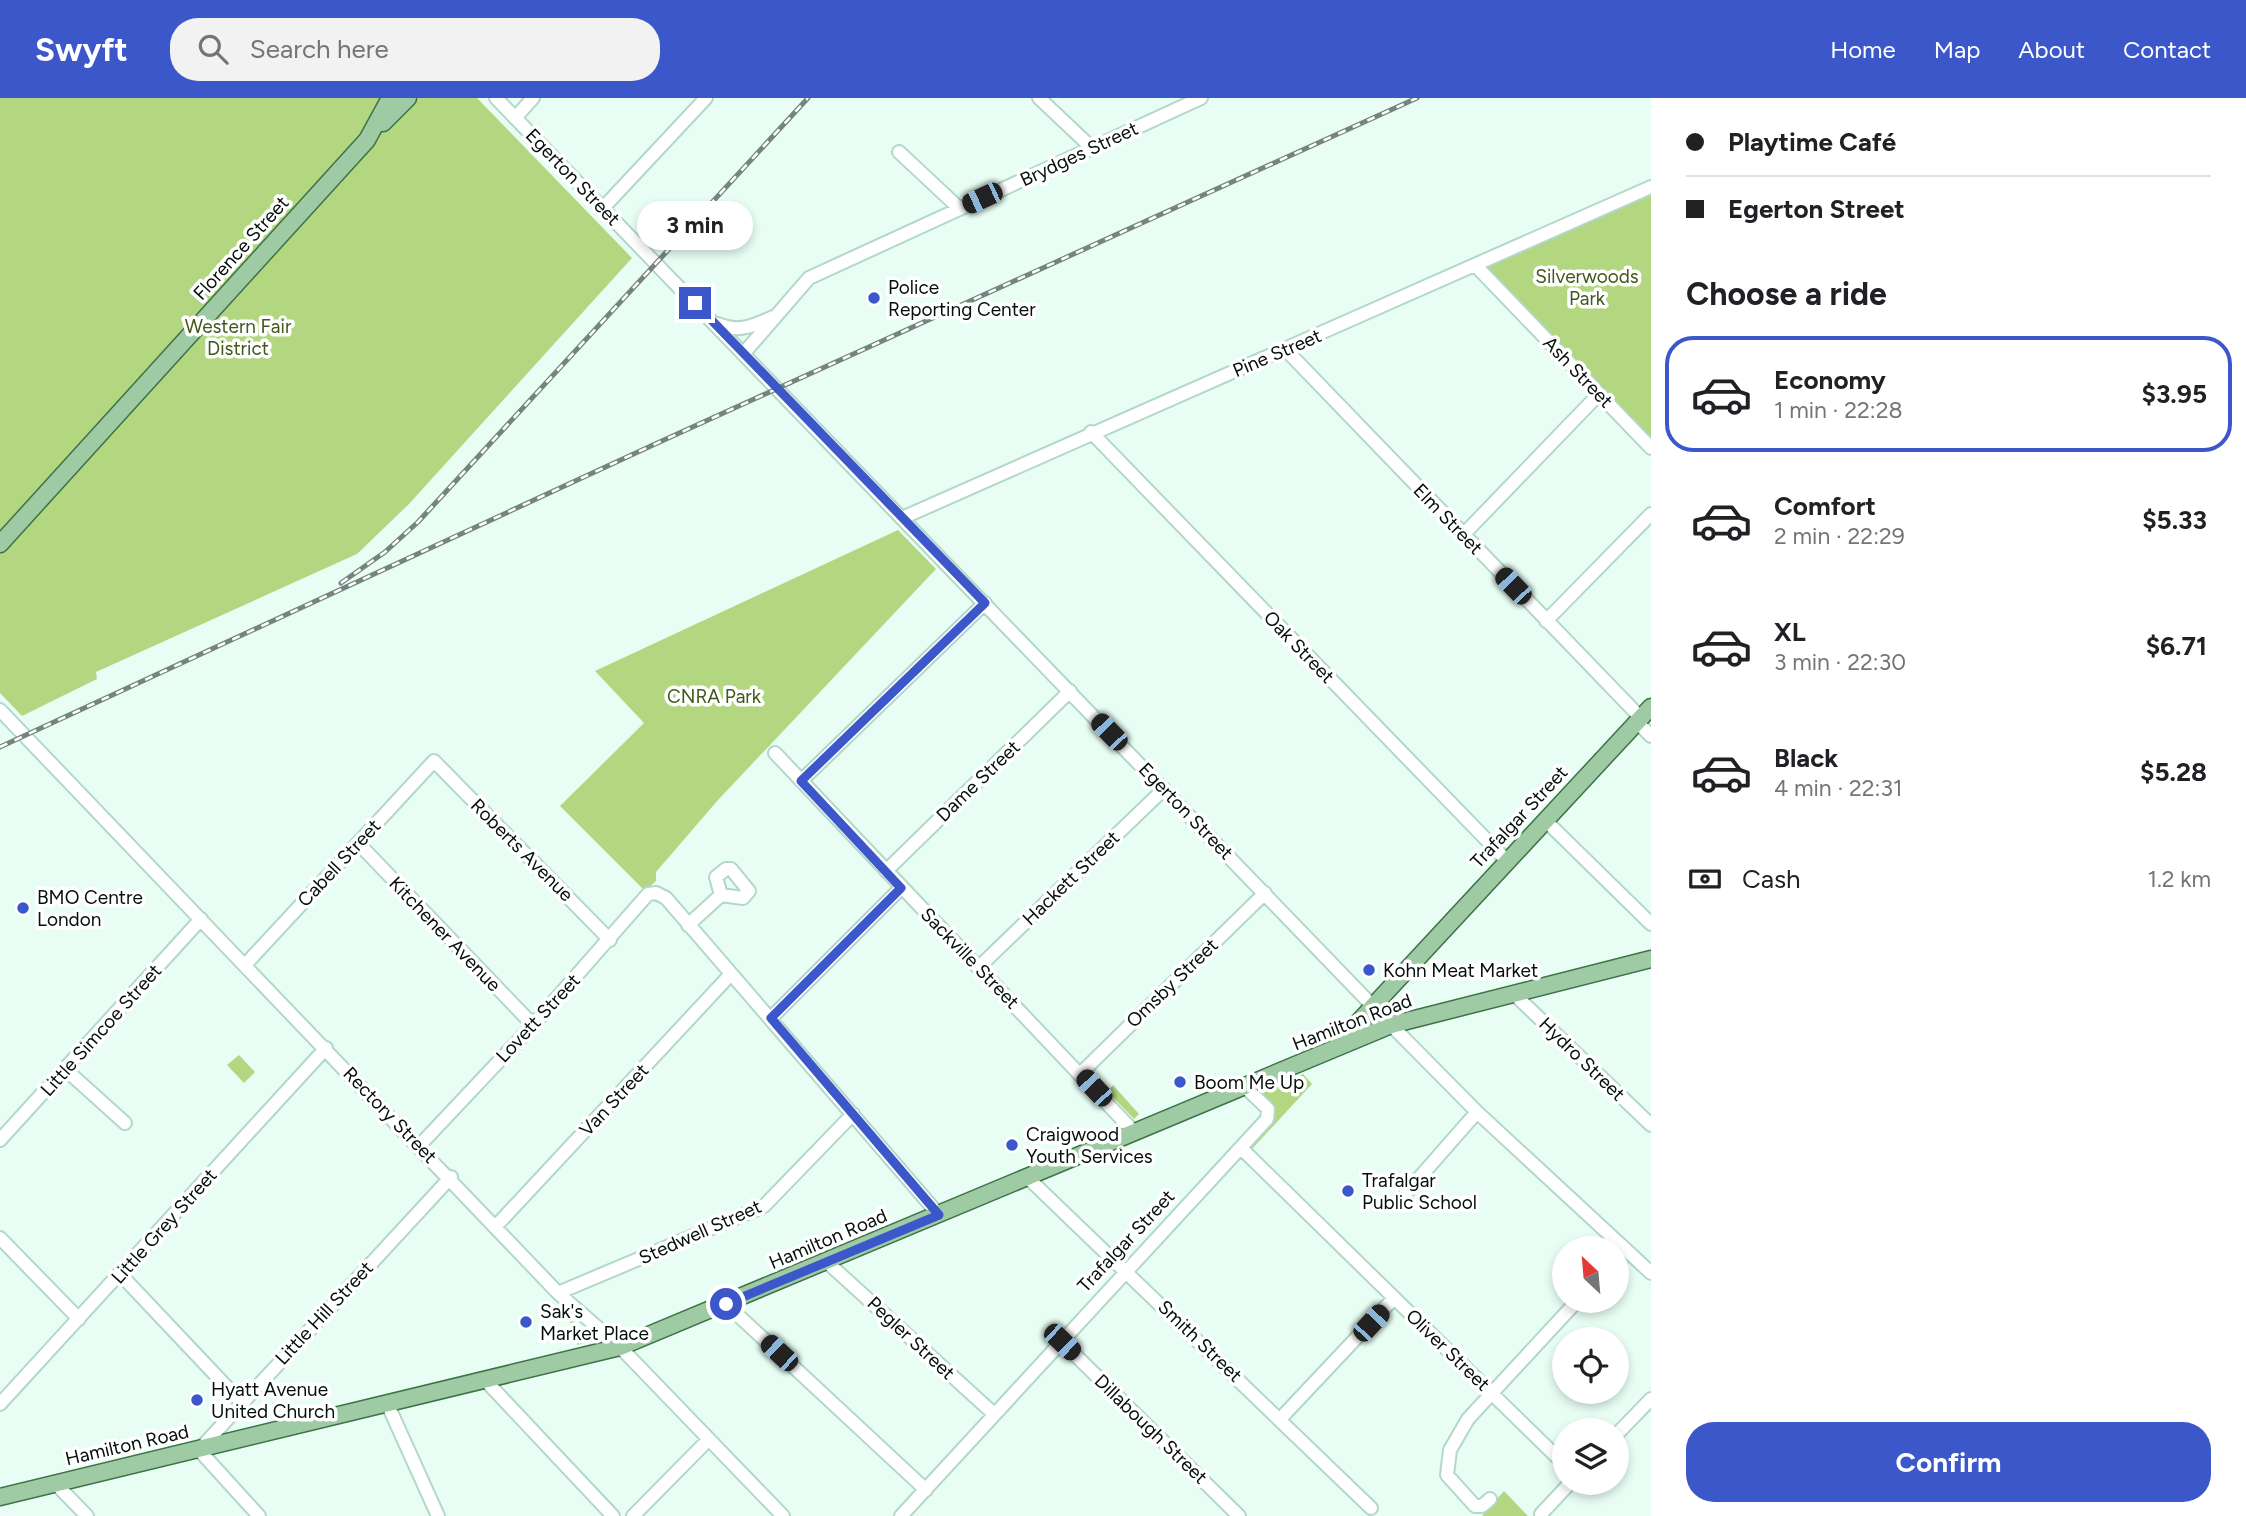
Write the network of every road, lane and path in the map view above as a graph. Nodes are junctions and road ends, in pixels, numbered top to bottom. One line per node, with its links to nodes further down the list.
1 (390, 98): 9 (main road, Florence Street)
2 (408, 98): 9 (main road)
3 (496, 98): 8 (street, Egerton Street)
4 (533, 98): 8 (street)
5 (706, 98): 13 (street)
6 (1039, 98): 10 (street)
7 (1201, 98): 10 (street, Brydges Street)
8 (515, 118): 13 (street, Egerton Street)
9 (367, 140): 26 (main road, Florence Street)
10 (1093, 148): 14 (street, Brydges Street)
11 (899, 152): 14 (street)
12 (1651, 187): 15 (street, Pine Street)
13 (603, 208): 17 (street, Egerton Street)
14 (960, 209): 16 (street, Brydges Street)
15 (1475, 265): 18 (street, Pine Street); 20 (street, Ash Street)
16 (780, 314): 17 (street); 19 (street, Brydges Street)
17 (714, 323): 19 (street, Egerton Street)
18 (1286, 349): 21 (street, Pine Street); 25 (street, Elm Street)
19 (744, 353): 24 (street, Egerton Street)
20 (1599, 394): 22 (street, Ash Street); 25 (street)
21 (1091, 432): 24 (street, Pine Street); 39 (street, Oak Street)
22 (1651, 447)
23 (1651, 513): 28 (street)
24 (902, 517): 27 (street, Egerton Street)
25 (1463, 535): 28 (street, Elm Street)
26 (0, 544)
27 (985, 603): 29 (street, Egerton Street); 35 (street)
28 (1546, 621): 31 (street, Elm Street)
29 (1070, 691): 36 (street, Egerton Street); 40 (street, Dame Street)
30 (0, 710): 44 (street, Rectory Street)
31 (1643, 715): 32 (street, Elm Street); 37 (main road, Trafalgar Street)
32 (1651, 736)
33 (775, 753): 35 (street, Sackville Street)
34 (434, 761): 38 (street, Cabell Street); 47 (street, Roberts Avenue)
35 (801, 781): 40 (street, Sackville Street)
36 (1164, 789): 42 (street, Egerton Street); 50 (street, Hackett Street)
37 (1546, 821): 39 (main road, Trafalgar Street); 45 (street)
38 (358, 843): 49 (street, Cabell Street); 55 (street, Kitchener Avenue)
39 (1507, 861): 53 (main road, Trafalgar Street)
40 (886, 871): 41 (street, Sackville Street)
41 (901, 888): 50 (street, Sackville Street); 54 (street)
42 (1265, 893): 53 (street, Egerton Street); 60 (street, Omsby Street)
43 (720, 895): 46 (street)
44 (201, 919): 49 (street, Rectory Street); 59 (street, Little Simcoe Street)
45 (1651, 924)
46 (688, 925): 47 (street, Lovett Street); 51 (street)
47 (610, 940): 55 (street, Lovett Street)
48 (1651, 959): 52 (main road, Hamilton Road)
49 (245, 965): 57 (street, Rectory Street)
50 (979, 967): 60 (street, Sackville Street)
51 (731, 974): 54 (street); 74 (street, Van Street)
52 (1514, 994): 56 (main road, Hamilton Road); 65 (street, Hydro Street)
53 (1374, 1006): 56 (street, Egerton Street); 58 (main road, Trafalgar Street)
54 (771, 1018): 63 (street)
55 (533, 1025): 68 (street, Lovett Street)
56 (1391, 1025): 58 (main road, Hamilton Road); 62 (street, Egerton Street)
57 (326, 1048): 68 (street, Rectory Street); 81 (street, Little Grey Street)
58 (1332, 1049): 61 (main road, Hamilton Road)
59 (65, 1069): 64 (street); 67 (street, Little Simcoe Street)
60 (1080, 1074): 66 (street, Sackville Street)
61 (1245, 1087): 66 (main road, Hamilton Road); 69 (street, Trafalgar Street)
62 (1477, 1112): 72 (street); 75 (street, Egerton Street)
63 (853, 1114): 73 (street); 82 (street, Stedwell Street)
64 (125, 1123)
65 (1651, 1125)
66 (1135, 1133): 71 (main road, Hamilton Road)
67 (0, 1140)
68 (420, 1145): 70 (street, Rectory Street)
69 (1241, 1148): 79 (street, Trafalgar Street); 83 (street, Oliver Street)
70 (451, 1177): 74 (street, Rectory Street); 92 (street, Little Hill Street)
71 (1027, 1177): 73 (main road, Hamilton Road); 79 (street, Smith Street)
72 (1406, 1193)
73 (939, 1215): 78 (main road, Hamilton Road)
74 (497, 1226): 82 (street, Rectory Street)
75 (1604, 1236)
76 (0, 1238): 86 (street)
77 (1629, 1258): 80 (street, Egerton Street)
78 (828, 1263): 84 (main road, Hamilton Road); 95 (street, Pegler Street)
79 (1126, 1271): 87 (street, Trafalgar Street); 96 (street, Smith Street)
80 (1651, 1273)
81 (120, 1274): 86 (street, Little Grey Street); 92 (street)
82 (558, 1293): 88 (street, Rectory Street)
83 (1394, 1298): 90 (street, Oliver Street); 96 (street)
84 (726, 1304): 88 (main road, Hamilton Road); 102 (street)
85 (1566, 1313): 90 (street)
86 (79, 1319): 93 (street, Little Grey Street)
87 (1062, 1342): 95 (street, Trafalgar Street); 115 (street, Dillabough Street)
88 (620, 1347): 89 (main road, Hamilton Road); 98 (street, Rectory Street)
89 (485, 1380): 94 (main road, Hamilton Road); 111 (street)
90 (1493, 1394): 100 (street, Oliver Street); 105 (street)
91 (1651, 1399): 97 (street)
92 (242, 1403): 99 (street, Little Hill Street)
93 (0, 1404)
94 (387, 1404): 99 (main road, Hamilton Road); 110 (street)
95 (994, 1414): 102 (street, Trafalgar Street)
96 (1281, 1418): 106 (street, Smith Street)
97 (1629, 1422)
98 (708, 1440): 112 (street); 113 (street, Rectory Street)
99 (199, 1450): 101 (main road, Hamilton Road); 109 (street)
100 (1552, 1452)
101 (55, 1483): 104 (main road, Hamilton Road); 108 (street)
102 (926, 1490): 114 (street, Trafalgar Street)
103 (1559, 1495): 107 (street)
104 (0, 1496)
105 (1490, 1499)
106 (1371, 1508)
107 (1541, 1514)
108 (87, 1516)
109 (259, 1516)
110 (438, 1516)
111 (613, 1516)
112 (633, 1516)
113 (783, 1516)
114 (901, 1516)
115 (1239, 1516)

